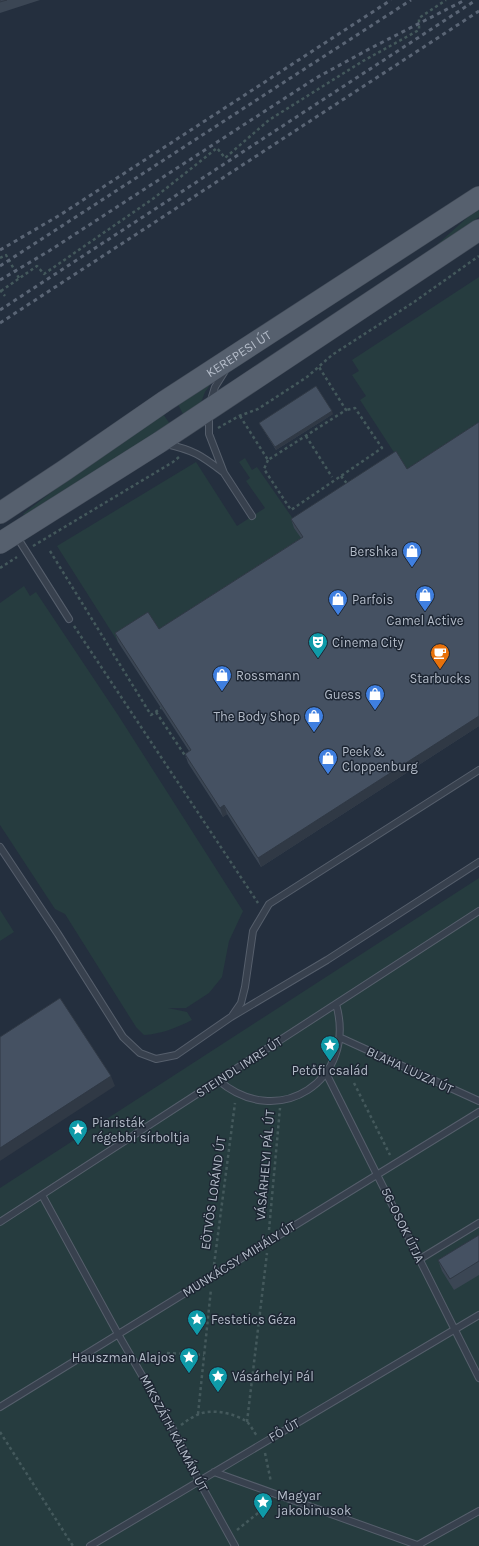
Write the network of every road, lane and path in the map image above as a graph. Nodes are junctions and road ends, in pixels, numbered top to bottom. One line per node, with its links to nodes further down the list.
1 (446, 0): 6 (path)
2 (479, 197): 9 (main road, KEREPESI ÚT)
3 (479, 230): 11 (main road)
4 (479, 256): 10 (path)
5 (0, 258): 6 (path)
6 (19, 278): 7 (path)
7 (0, 291): 8 (path)
8 (5, 296)
9 (233, 357): 11 (lane); 23 (main road, KEREPESI ÚT)
10 (319, 367): 12 (path); 13 (path)
11 (208, 410): 14 (lane); 16 (main road)
12 (346, 410): 15 (path); 20 (path)
13 (239, 416): 14 (path); 18 (path)
14 (209, 434): 19 (lane)
15 (306, 436): 18 (path); 21 (path)
16 (160, 442): 17 (lane); 25 (main road)
17 (187, 448): 19 (lane); 26 (path)
18 (268, 460): 20 (path)
19 (224, 473): 24 (lane)
20 (341, 476): 22 (path)
21 (332, 477)
22 (351, 491)
23 (0, 513)
24 (252, 516)
25 (7, 539): 26 (lane)
26 (26, 551): 28 (path); 29 (lane)
27 (50, 551): 31 (path)
28 (0, 568)
29 (69, 618): 37 (path)
30 (161, 708): 31 (path)
31 (156, 712): 32 (path)
32 (186, 757)
33 (479, 770): 37 (lane)
34 (0, 847): 39 (lane)
35 (479, 862): 39 (lane)
36 (479, 911): 38 (lane, STEINDL IMRE ÚT)
37 (264, 912): 39 (lane)
38 (336, 1004): 40 (lane); 42 (lane, STEINDL IMRE ÚT)
39 (231, 1018)
40 (341, 1038): 41 (lane); 46 (lane, BLAHA LUJZA ÚT)
41 (326, 1073): 45 (lane); 49 (lane, 56-OSOK ÚTJA)
42 (218, 1080): 44 (lane); 50 (lane, STEINDL IMRE ÚT)
43 (354, 1083): 48 (path)
44 (236, 1094): 45 (lane); 55 (path, EÖTVÖS LORÁND ÚT)
45 (281, 1100): 53 (path, VÁSÁRHELYI PÁL ÚT)
46 (479, 1101)
47 (479, 1112): 48 (lane, MUNKÁCSY MIHÁLY ÚT)
48 (394, 1163): 49 (lane, MUNKÁCSY MIHÁLY ÚT)
49 (377, 1174): 53 (lane, MUNKÁCSY MIHÁLY ÚT); 54 (lane, 56-OSOK ÚTJA)
50 (42, 1195): 51 (lane, STEINDL IMRE ÚT); 58 (lane, MIKSZÁTH KÁLMÁN ÚT)
51 (0, 1222)
52 (479, 1223): 54 (lane)
53 (268, 1241): 55 (lane, MUNKÁCSY MIHÁLY ÚT); 64 (path, VÁSÁRHELYI PÁL ÚT)
54 (420, 1259): 57 (lane, 56-OSOK ÚTJA)
55 (212, 1276): 58 (lane, MUNKÁCSY MIHÁLY ÚT); 60 (path, EÖTVÖS LORÁND ÚT)
56 (479, 1315): 57 (lane, FŐ ÚT)
57 (455, 1330): 61 (lane, 56-OSOK ÚTJA); 67 (lane, FŐ ÚT)
58 (118, 1334): 62 (lane, MUNKÁCSY MIHÁLY ÚT); 65 (lane, MIKSZÁTH KÁLMÁN ÚT)
59 (167, 1353): 60 (path)
60 (204, 1355): 63 (path, EÖTVÖS LORÁND ÚT)
61 (479, 1378)
62 (0, 1407)
63 (198, 1414): 64 (path); 65 (path)
64 (247, 1422): 67 (path)
65 (173, 1429): 69 (lane, MIKSZÁTH KÁLMÁN ÚT)
66 (0, 1432): 71 (path)
67 (262, 1443): 68 (lane, FŐ ÚT)
68 (214, 1472): 69 (lane, FŐ ÚT); 74 (lane)
69 (199, 1480): 72 (lane, FŐ ÚT); 73 (lane, MIKSZÁTH KÁLMÁN ÚT)
70 (479, 1511): 74 (lane)
71 (73, 1546)
72 (90, 1546)
73 (235, 1546)
74 (418, 1546)

